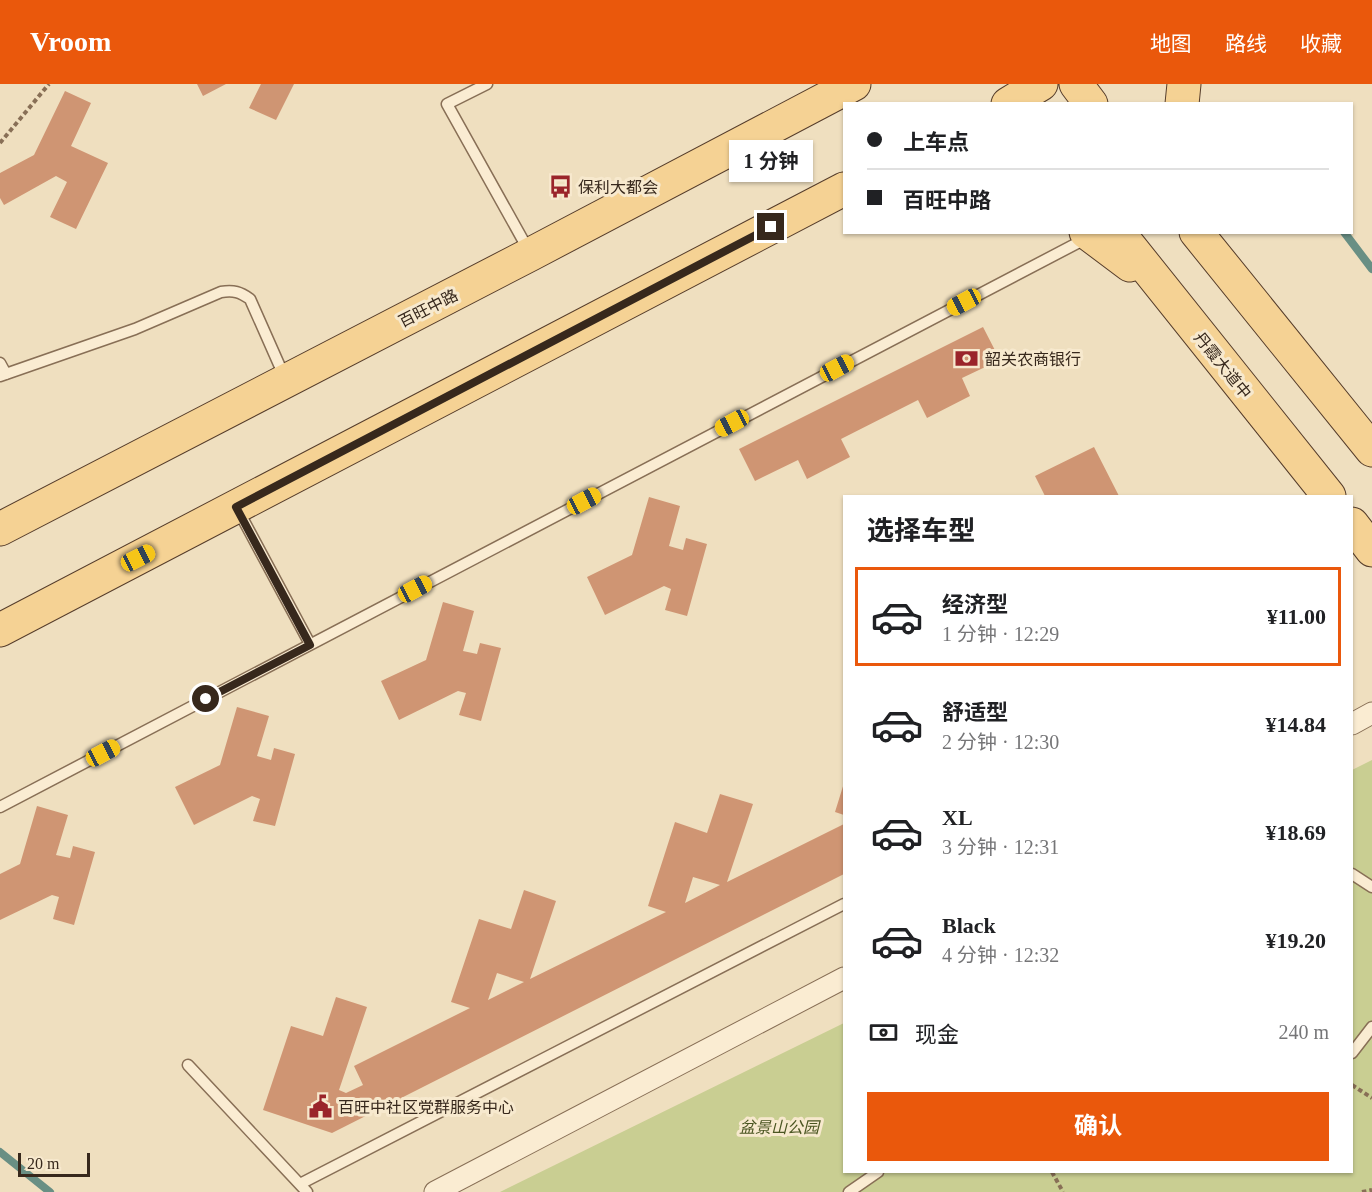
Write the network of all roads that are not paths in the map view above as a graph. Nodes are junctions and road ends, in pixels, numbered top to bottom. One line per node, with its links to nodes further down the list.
1 (487, 84): 17 (lane)
2 (811, 84): 10 (main road)
3 (854, 84): 10 (main road, 百旺中路)
4 (1041, 84): 7 (main road)
5 (1076, 84): 8 (main road)
6 (1184, 84): 9 (main road)
7 (1008, 98)
8 (1090, 102)
9 (1182, 102)
10 (760, 134): 17 (main road, 百旺中路)
11 (843, 190): 15 (main road)
12 (843, 214): 15 (main road)
13 (1096, 234): 28 (lane)
14 (1099, 234): 22 (main road, 丹霞大道中)
15 (753, 237): 23 (main road)
16 (1205, 239): 21 (main road)
17 (531, 254): 20 (main road, 百旺中路)
18 (0, 363): 19 (lane)
19 (3, 375): 20 (lane)
20 (286, 381): 25 (main road, 百旺中路)
21 (1372, 450)
22 (1328, 495)
23 (236, 507): 27 (main road); 28 (lane)
24 (1353, 525): 26 (main road)
25 (0, 529)
26 (1372, 550)
27 (0, 630)
28 (310, 645): 31 (lane)
29 (1372, 713): 30 (street)
30 (1353, 723)
31 (0, 807)
32 (1353, 875): 33 (lane)
33 (1372, 887)
34 (843, 905): 40 (lane)
35 (843, 979): 41 (street)
36 (1372, 1027): 37 (lane)
37 (1353, 1052)
38 (188, 1065): 40 (lane)
39 (877, 1173): 42 (lane)
40 (303, 1188)
41 (435, 1192)
42 (849, 1192)

